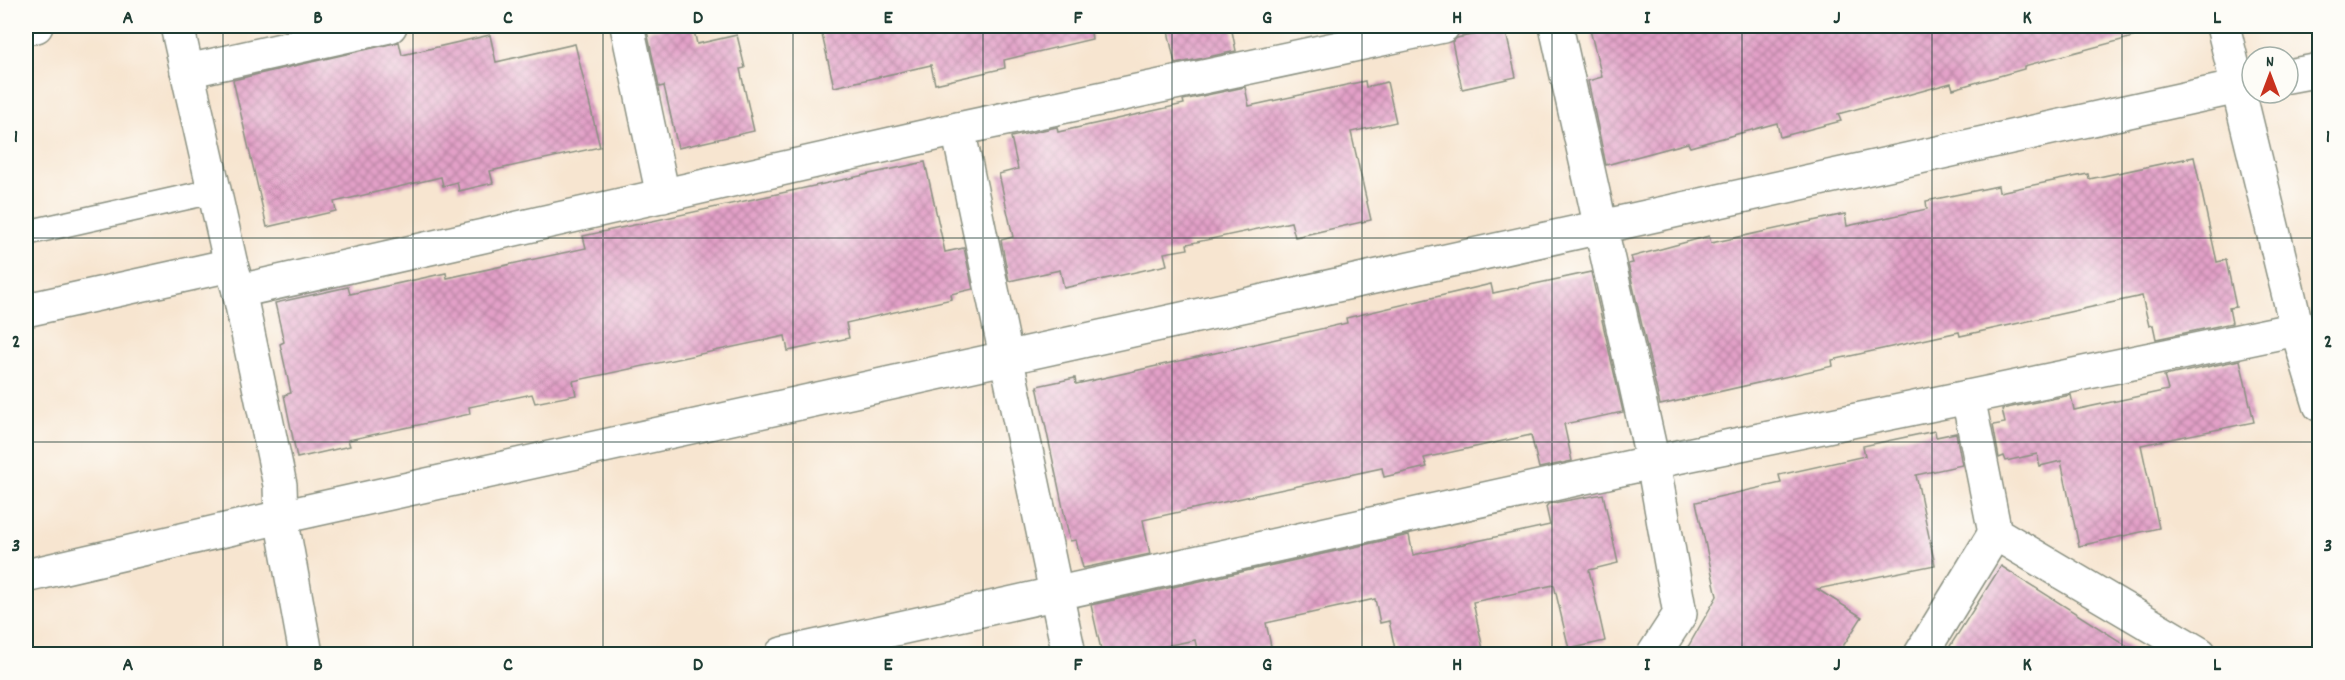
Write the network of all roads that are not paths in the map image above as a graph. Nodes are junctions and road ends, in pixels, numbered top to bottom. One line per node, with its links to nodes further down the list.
1 (36, 26): 8 (street)
2 (177, 26): 10 (street)
3 (390, 26): 10 (street)
4 (627, 26): 17 (street)
5 (1443, 26): 15 (street)
6 (1556, 26): 18 (street)
7 (2223, 26): 11 (street)
8 (26, 28)
9 (2319, 70): 12 (street)
10 (187, 71): 16 (street)
11 (2240, 72)
12 (2300, 74)
13 (2240, 86): 18 (street)
14 (2249, 105): 22 (street)
15 (958, 129): 17 (street); 23 (street)
16 (214, 191): 19 (lane); 20 (street)
17 (663, 196): 20 (street)
18 (1600, 228): 23 (street); 26 (street)
19 (26, 233)
20 (235, 278): 21 (street); 27 (street)
21 (26, 310)
22 (2297, 328): 24 (street); 25 (street)
23 (1005, 358): 27 (street); 30 (street)
24 (1968, 397): 26 (street); 28 (street)
25 (2319, 405)
26 (1653, 462): 30 (street); 34 (street)
27 (281, 518): 29 (street); 31 (street)
28 (1995, 533): 35 (street); 36 (street)
29 (26, 576)
30 (1056, 595): 32 (street); 33 (street)
31 (306, 654)
32 (782, 654)
33 (1069, 654)
34 (1654, 654)
35 (1921, 654)
36 (2197, 654)

